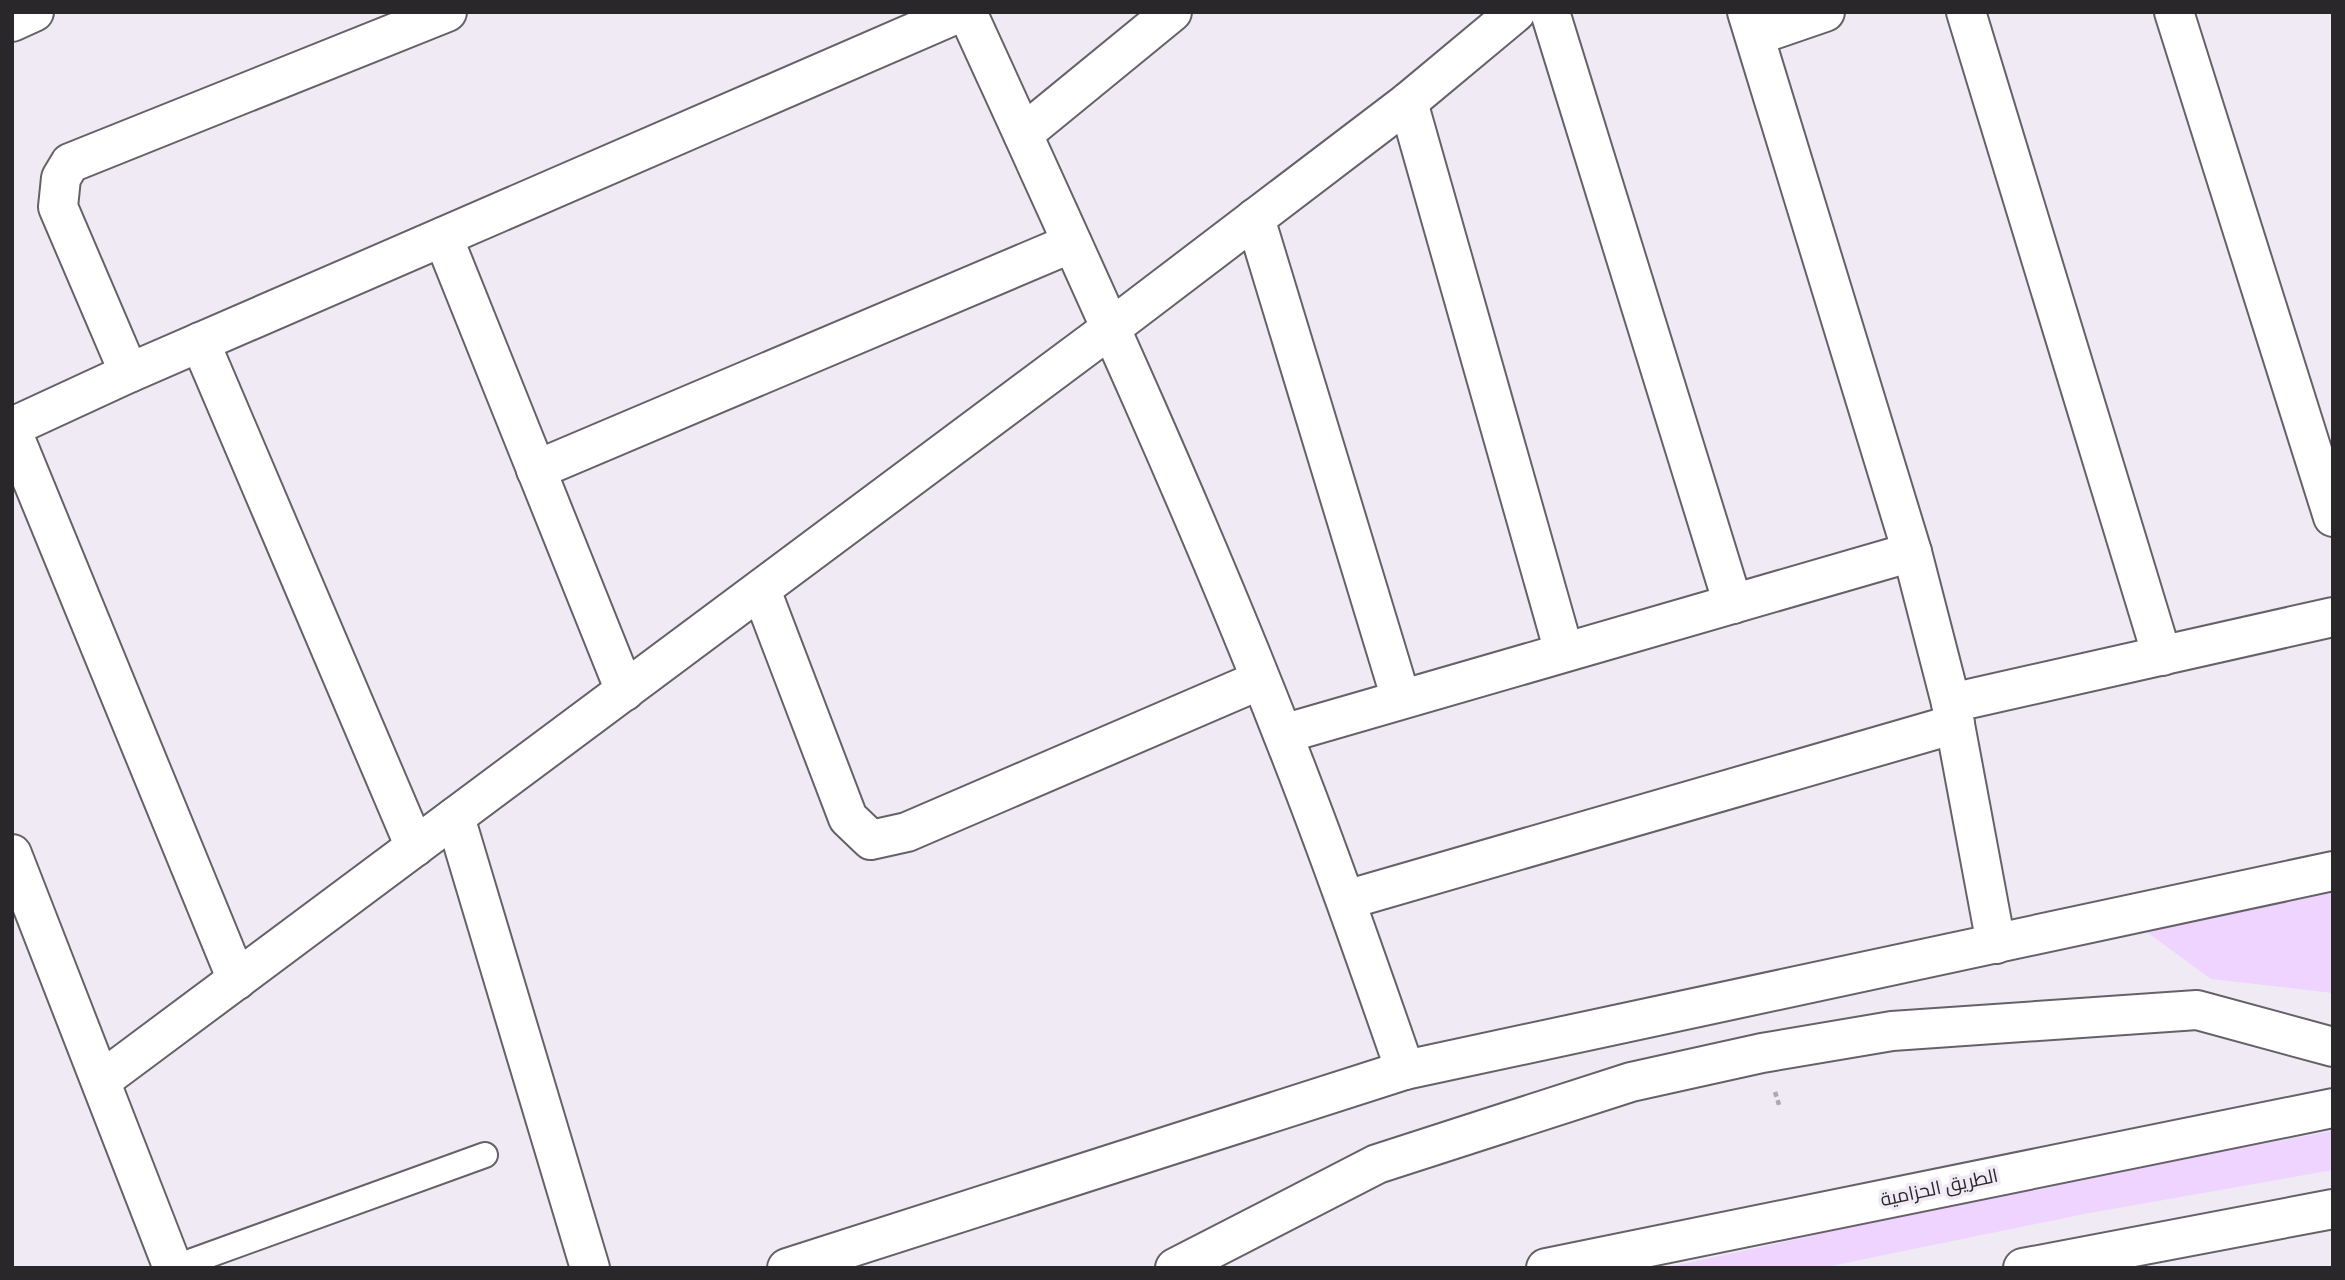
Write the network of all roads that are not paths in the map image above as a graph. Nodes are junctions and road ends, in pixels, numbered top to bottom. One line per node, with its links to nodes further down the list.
1 (447, 12): 18 (main road)
2 (961, 12): 14 (main road)
3 (967, 12): 12 (main road)
4 (1171, 12): 12 (main road)
5 (1516, 12): 11 (main road)
6 (1549, 12): 24 (main road)
7 (1825, 12): 10 (main road)
8 (1966, 12): 27 (main road)
9 (2174, 12): 21 (main road)
10 (1751, 24): 22 (main road)
11 (1408, 102): 13 (main road); 26 (main road)
12 (1023, 134): 15 (main road)
13 (1255, 218): 16 (main road); 30 (main road)
14 (443, 237): 17 (main road); 20 (main road)
15 (1072, 243): 16 (main road); 20 (main road)
16 (1111, 328): 23 (main road); 28 (main road)
17 (200, 342): 18 (main road); 34 (main road)
18 (129, 373): 19 (main road)
19 (12, 429): 39 (main road)
20 (536, 470): 29 (main road)
21 (2333, 517)
22 (1912, 552): 24 (main road); 31 (main road)
23 (761, 590): 28 (main road); 29 (main road)
24 (1733, 604): 26 (main road)
25 (2333, 617): 27 (main road)
26 (1564, 652): 30 (main road)
27 (2162, 656): 31 (main road)
28 (1260, 680): 32 (main road)
29 (625, 691): 33 (main road)
30 (1401, 699): 32 (main road)
31 (1953, 714): 37 (main road); 38 (main road)
32 (1283, 734): 37 (main road)
33 (455, 817): 34 (main road); 47 (main road)
34 (415, 847): 39 (main road)
35 (12, 854): 42 (main road)
36 (2333, 871): 38 (main road)
37 (1346, 900): 41 (main road)
38 (1996, 944): 41 (main road)
39 (237, 980): 42 (main road)
40 (2333, 1047): 49 (main road)
41 (1405, 1070): 48 (main road)
42 (102, 1080): 46 (main road)
43 (2333, 1108): 50 (main road, الطريق الحزامية)
44 (485, 1155): 46 (lane)
45 (2333, 1209): 51 (main road)
46 (173, 1268)
47 (590, 1268)
48 (787, 1268)
49 (1175, 1268)
50 (1545, 1268)
51 (2023, 1268)

